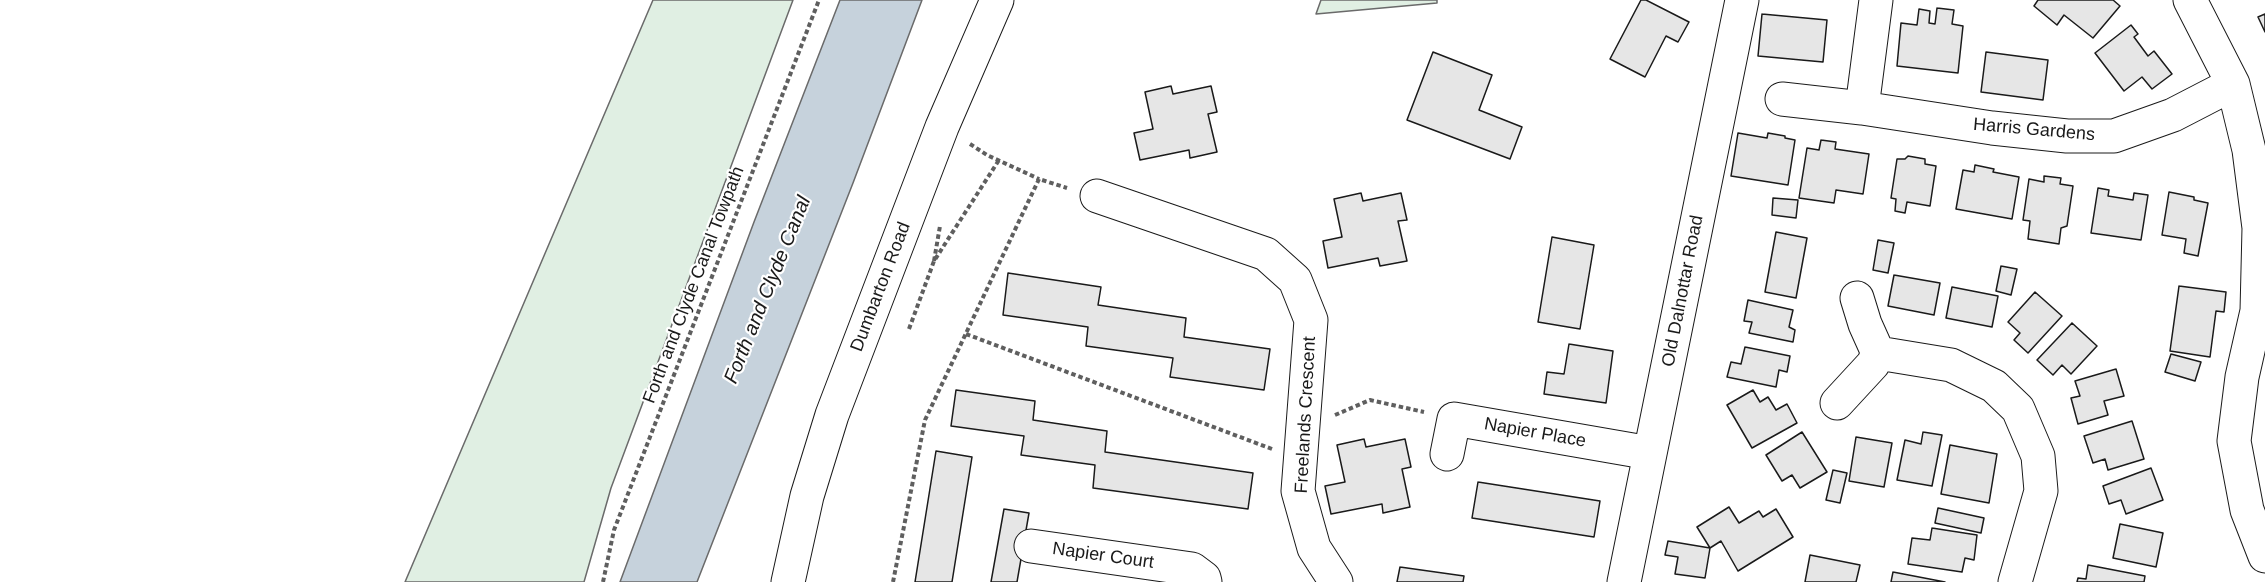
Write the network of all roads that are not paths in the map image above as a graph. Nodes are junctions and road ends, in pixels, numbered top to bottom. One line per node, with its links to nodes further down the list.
1 (996, 0): 16 (street, Dumbarton Road)
2 (1742, 0): 12 (street, Old Dalnottar Road)
3 (1876, 0): 7 (street)
4 (2190, 0): 5 (street)
5 (2234, 84): 7 (street, Harris Gardens); 15 (street)
6 (1782, 99): 7 (street, Harris Gardens)
7 (1862, 108)
8 (1097, 196): 18 (street, Freelands Crescent)
9 (1857, 298): 10 (street)
10 (1878, 353): 11 (street); 20 (street)
11 (1837, 403)
12 (1650, 453): 13 (street, Napier Place); 19 (street, Old Dalnottar Road)
13 (1447, 454)
14 (1031, 546): 17 (street, Napier Court)
15 (2265, 556)
16 (788, 582)
17 (1205, 582)
18 (1336, 582)
19 (1624, 582)
20 (2015, 582)

